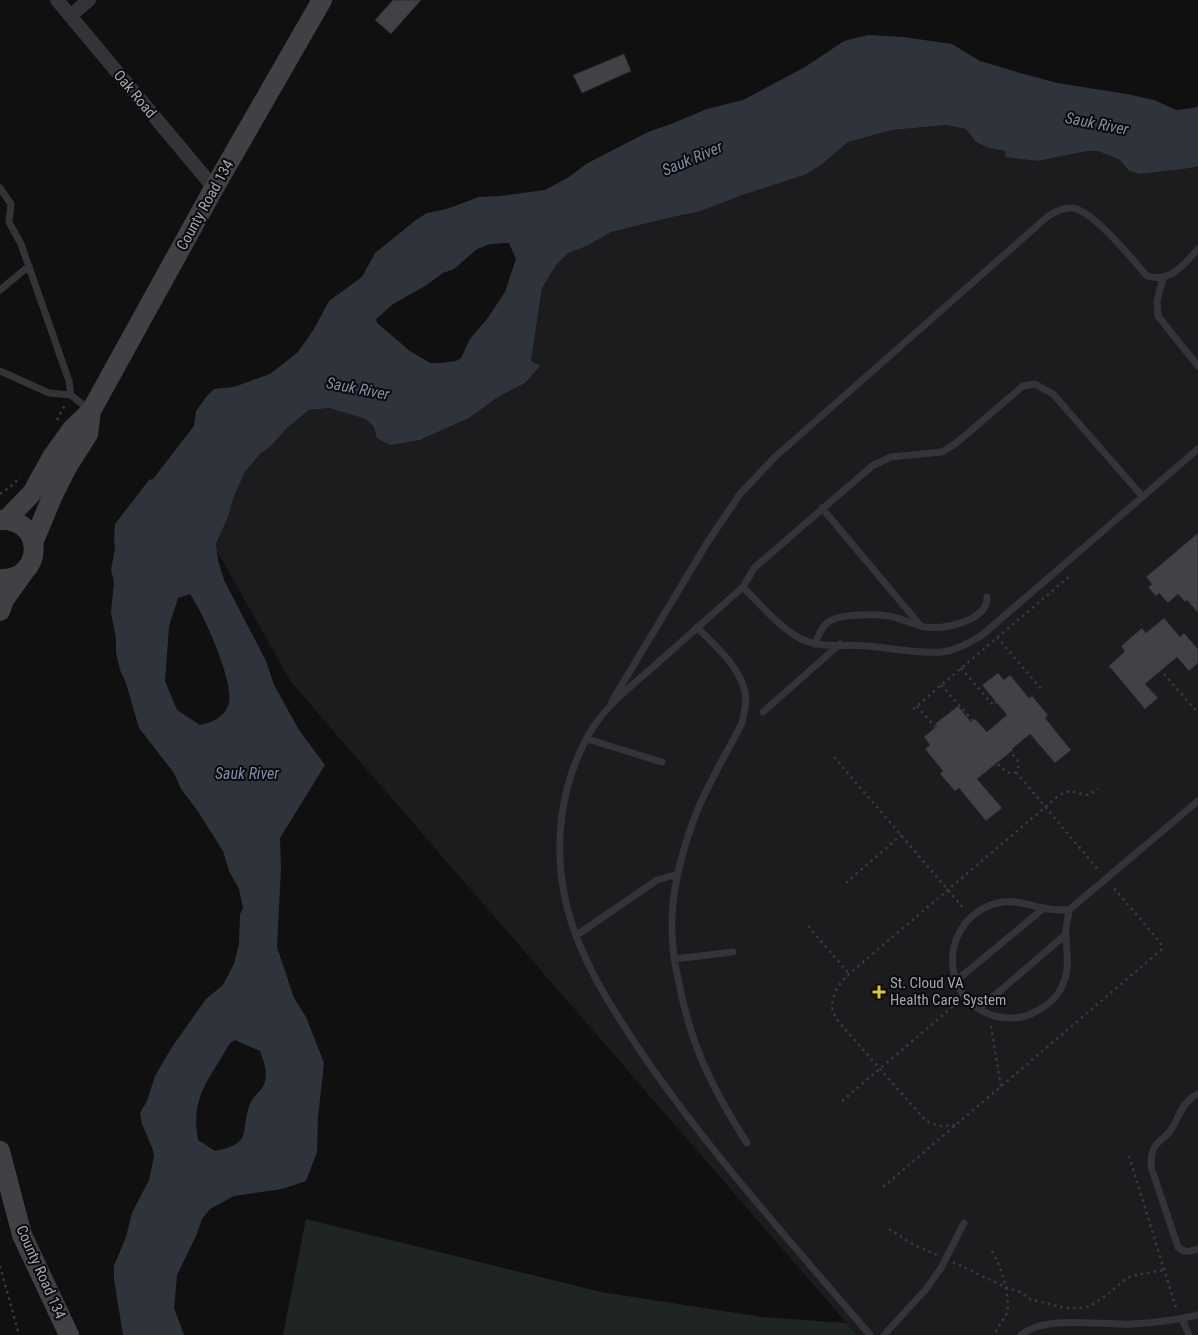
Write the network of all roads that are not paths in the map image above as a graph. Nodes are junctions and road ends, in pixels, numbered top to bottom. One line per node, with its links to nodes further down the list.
1 (57, 0): 4 (street, Oak Road)
2 (89, 0): 4 (street)
3 (322, 0): 6 (street, County Road 134)
4 (70, 16): 6 (street, Oak Road)
5 (0, 188): 8 (lane)
6 (214, 188): 14 (street, County Road 134)
7 (1198, 250): 9 (lane)
8 (28, 266): 10 (lane); 13 (lane)
9 (1163, 278): 11 (lane); 29 (lane)
10 (0, 290)
11 (1198, 366)
12 (0, 371): 13 (lane)
13 (71, 395): 14 (lane)
14 (91, 411): 18 (street, County Road 134); 19 (street, County Road 134)
15 (1198, 449): 16 (lane)
16 (1143, 496): 17 (lane); 28 (lane)
17 (822, 508): 22 (lane); 25 (lane)
18 (3, 519): 19 (street)
19 (33, 543): 20 (street, County Road 134)
20 (24, 572): 21 (street); 24 (street)
21 (0, 579)
22 (743, 587): 26 (lane); 27 (lane)
23 (986, 597): 25 (lane)
24 (0, 611)
25 (920, 626): 27 (lane)
26 (697, 627): 29 (lane); 34 (lane)
27 (815, 644): 28 (lane)
28 (840, 644): 30 (lane)
29 (606, 712): 31 (lane)
30 (763, 712)
31 (587, 739): 32 (lane); 37 (lane)
32 (662, 762)
33 (1198, 801): 36 (lane)
34 (678, 874): 37 (lane); 40 (lane)
35 (1044, 908): 36 (lane); 41 (lane); 41 (lane)
36 (1069, 910): 38 (lane)
37 (577, 935): 51 (lane)
38 (1065, 935): 42 (lane); 42 (lane)
39 (734, 952): 40 (lane)
40 (674, 959): 44 (lane)
41 (956, 981): 42 (lane)
42 (979, 1009)
43 (1198, 1094): 47 (lane)
44 (747, 1143)
45 (0, 1151): 50 (street, County Road 134)
46 (964, 1223): 52 (lane)
47 (1198, 1249)
48 (1198, 1315): 49 (lane)
49 (1181, 1319): 53 (lane); 54 (lane)
50 (69, 1335)
51 (870, 1335)
52 (884, 1335)
53 (1020, 1335)
54 (1188, 1335)

